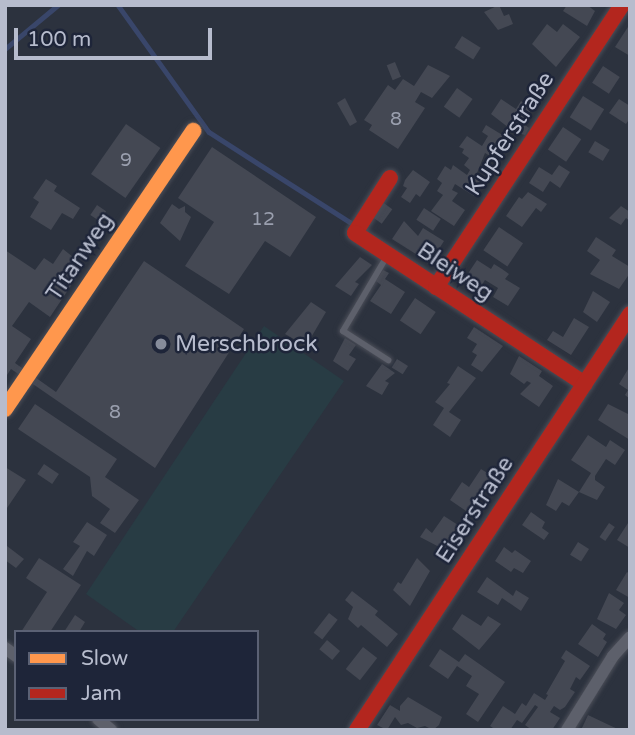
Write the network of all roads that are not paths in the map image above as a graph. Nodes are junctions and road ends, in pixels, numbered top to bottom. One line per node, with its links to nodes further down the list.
1 (622, 5): 5 (street, Kupferstraße)
2 (193, 131): 9 (street, Titanweg)
3 (390, 178): 4 (street, Bleiweg)
4 (388, 255): 5 (street, Bleiweg); 7 (lane)
5 (436, 287): 8 (street, Bleiweg)
6 (630, 314): 8 (street, Eiserstraße)
7 (388, 360)
8 (585, 384): 11 (street, Eiserstraße)
9 (5, 408)
10 (630, 637): 12 (street)
11 (357, 730)
12 (567, 730)

